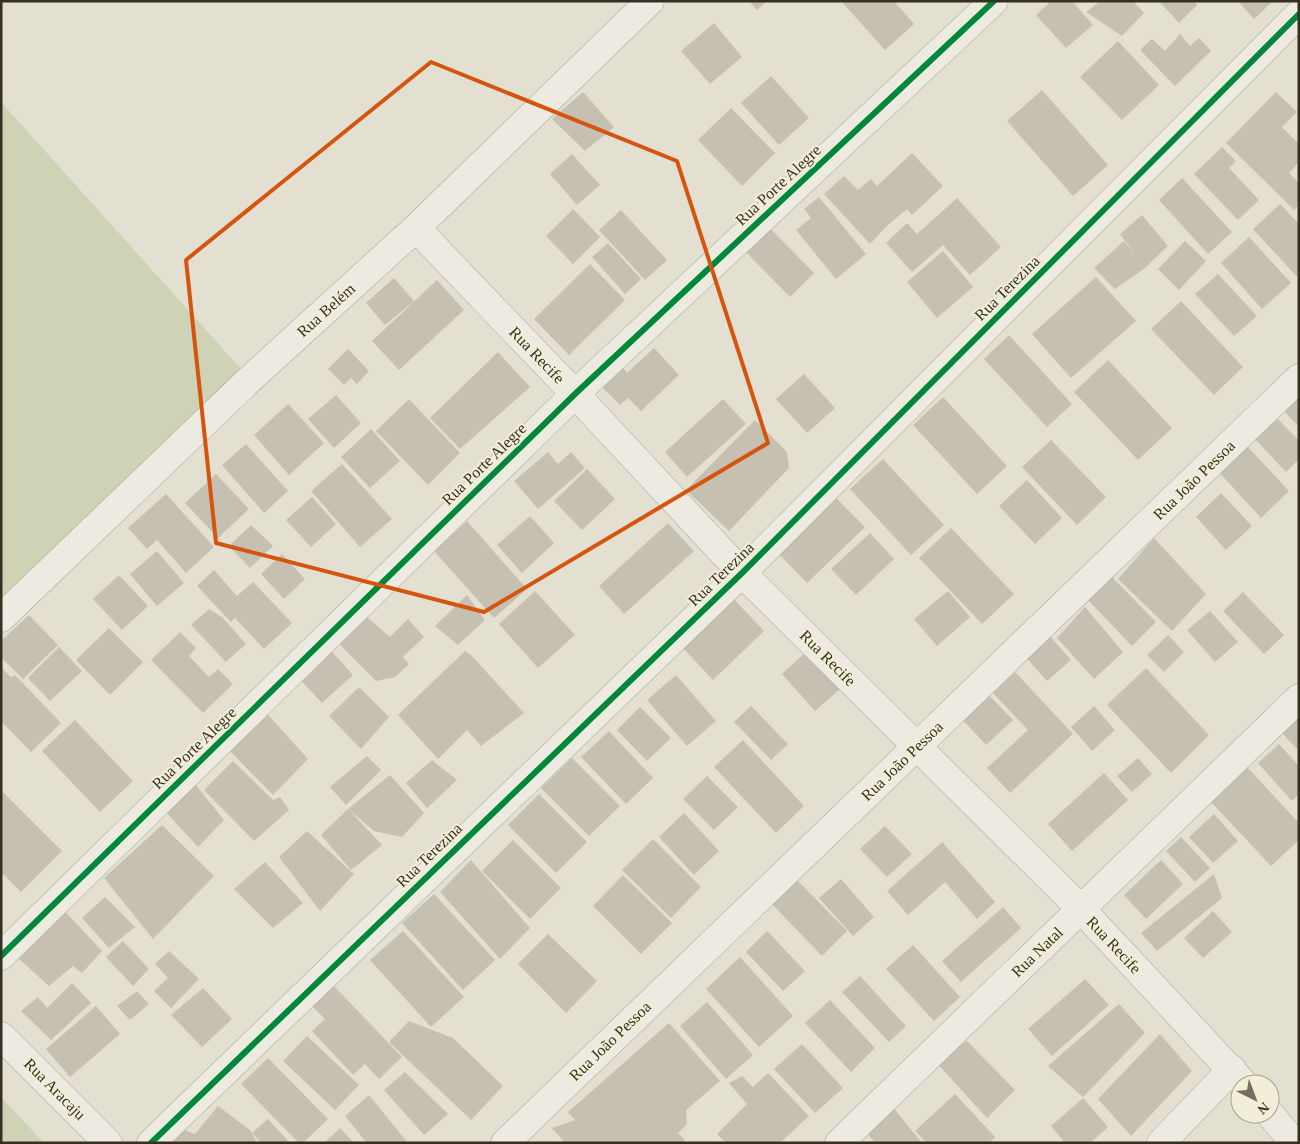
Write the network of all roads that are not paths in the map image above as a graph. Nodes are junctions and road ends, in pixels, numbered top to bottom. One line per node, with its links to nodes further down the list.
1 (650, 1): 4 (street, Rua Belém)
2 (994, 1): 6 (street, Rua Porte Alegre)
3 (1299, 14): 7 (street, Rua Terezina)
4 (416, 228): 6 (street, Rua Recife); 8 (street, Rua Belém)
5 (1299, 378): 10 (street, Rua João Pessoa)
6 (575, 394): 7 (street, Rua Recife); 12 (street, Rua Porte Alegre)
7 (742, 574): 10 (street, Rua Recife); 18 (street, Rua Terezina)
8 (1, 618)
9 (1299, 698): 11 (street, Rua Natal)
10 (917, 746): 11 (street, Rua Recife); 19 (street, Rua João Pessoa)
11 (1081, 909): 14 (street, Rua Recife); 20 (street, Rua Natal)
12 (1, 956)
13 (1, 1036): 17 (street, Rua Aracaju)
14 (1235, 1074)
15 (1230, 1084): 21 (street)
16 (1278, 1124): 22 (street)
17 (108, 1143)
18 (151, 1143)
19 (505, 1143)
20 (839, 1143)
21 (1161, 1143)
22 (1294, 1143)

